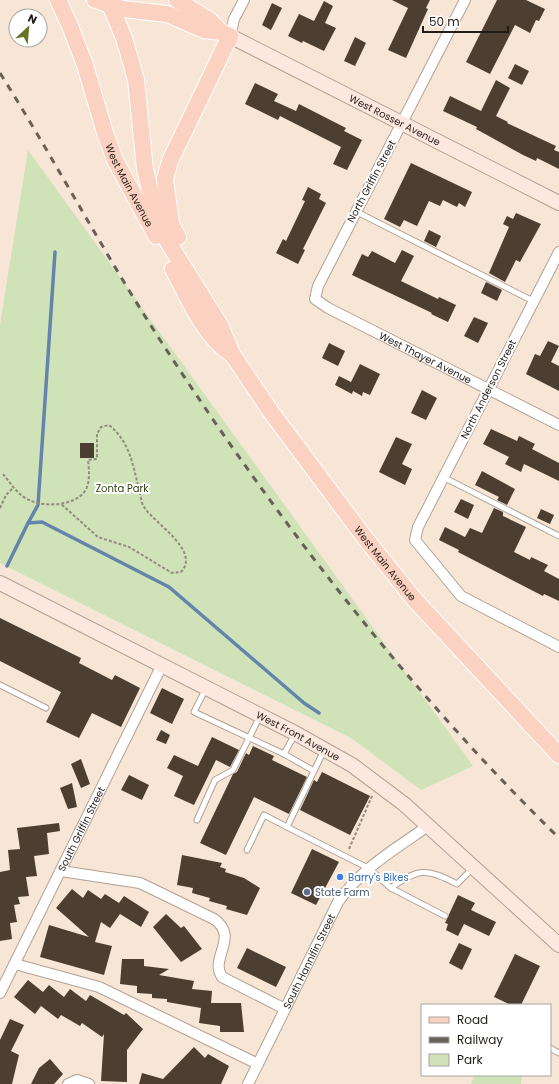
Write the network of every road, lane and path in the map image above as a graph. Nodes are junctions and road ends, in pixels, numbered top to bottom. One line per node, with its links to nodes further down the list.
1 (58, 0): 15 (main road, West Main Avenue)
2 (95, 0): 6 (main road)
3 (177, 0): 7 (main road)
4 (244, 0): 7 (street)
5 (465, 0): 8 (street, North Griffin Street)
6 (109, 3): 7 (main road); 14 (main road, West Main Avenue)
7 (226, 34): 8 (street, West Rosser Avenue); 14 (main road)
8 (402, 123): 9 (street, West Rosser Avenue); 10 (street, North Griffin Street)
9 (559, 203)
10 (355, 211): 12 (street, North Griffin Street); 13 (lane)
11 (559, 252): 13 (street, North Anderson Street)
12 (315, 299): 16 (street, West Thayer Avenue)
13 (533, 301): 16 (street, North Anderson Street)
14 (210, 310): 15 (main road, West Main Avenue)
15 (232, 354): 36 (main road, West Main Avenue)
16 (488, 389): 17 (street, West Thayer Avenue); 19 (street, North Anderson Street)
17 (559, 425)
18 (3, 474): 20 (path)
19 (443, 477): 24 (lane); 26 (street, North Anderson Street)
20 (13, 488): 21 (path); 22 (path)
21 (1, 504): 23 (path)
22 (61, 504): 22 (path)
23 (0, 508)
24 (559, 536)
25 (1, 584): 27 (street, West Front Avenue)
26 (559, 647)
27 (162, 665): 29 (street, West Front Avenue); 46 (street, South Griffin Street)
28 (0, 685): 30 (lane)
29 (206, 688): 31 (street, West Front Avenue); 33 (lane)
30 (46, 708)
31 (261, 715): 32 (street, West Front Avenue); 33 (lane)
32 (295, 733): 34 (street, West Front Avenue); 35 (lane)
33 (249, 738): 35 (lane); 39 (lane)
34 (325, 748): 37 (lane); 38 (street, West Front Avenue)
35 (284, 754): 37 (lane)
36 (559, 756)
37 (314, 770): 41 (lane)
38 (380, 785): 40 (street, West Front Avenue); 43 (path)
39 (197, 820)
40 (428, 826): 44 (street, South Hannifin Street); 45 (street, West Front Avenue)
41 (287, 827): 42 (lane); 44 (lane)
42 (247, 850)
43 (347, 852)
44 (368, 868): 47 (lane); 52 (street, South Hannifin Street)
45 (474, 868): 47 (lane); 49 (street, West Front Avenue)
46 (61, 871): 50 (street, South Griffin Street); 52 (street)
47 (391, 888): 48 (lane)
48 (445, 916)
49 (559, 945)
50 (15, 964): 51 (street, South Griffin Street); 53 (street)
51 (0, 993)
52 (285, 1009): 53 (street, South Hannifin Street)
53 (258, 1064): 56 (street, South Hannifin Street)
54 (68, 1084): 55 (street)
55 (89, 1084)
56 (248, 1084)

